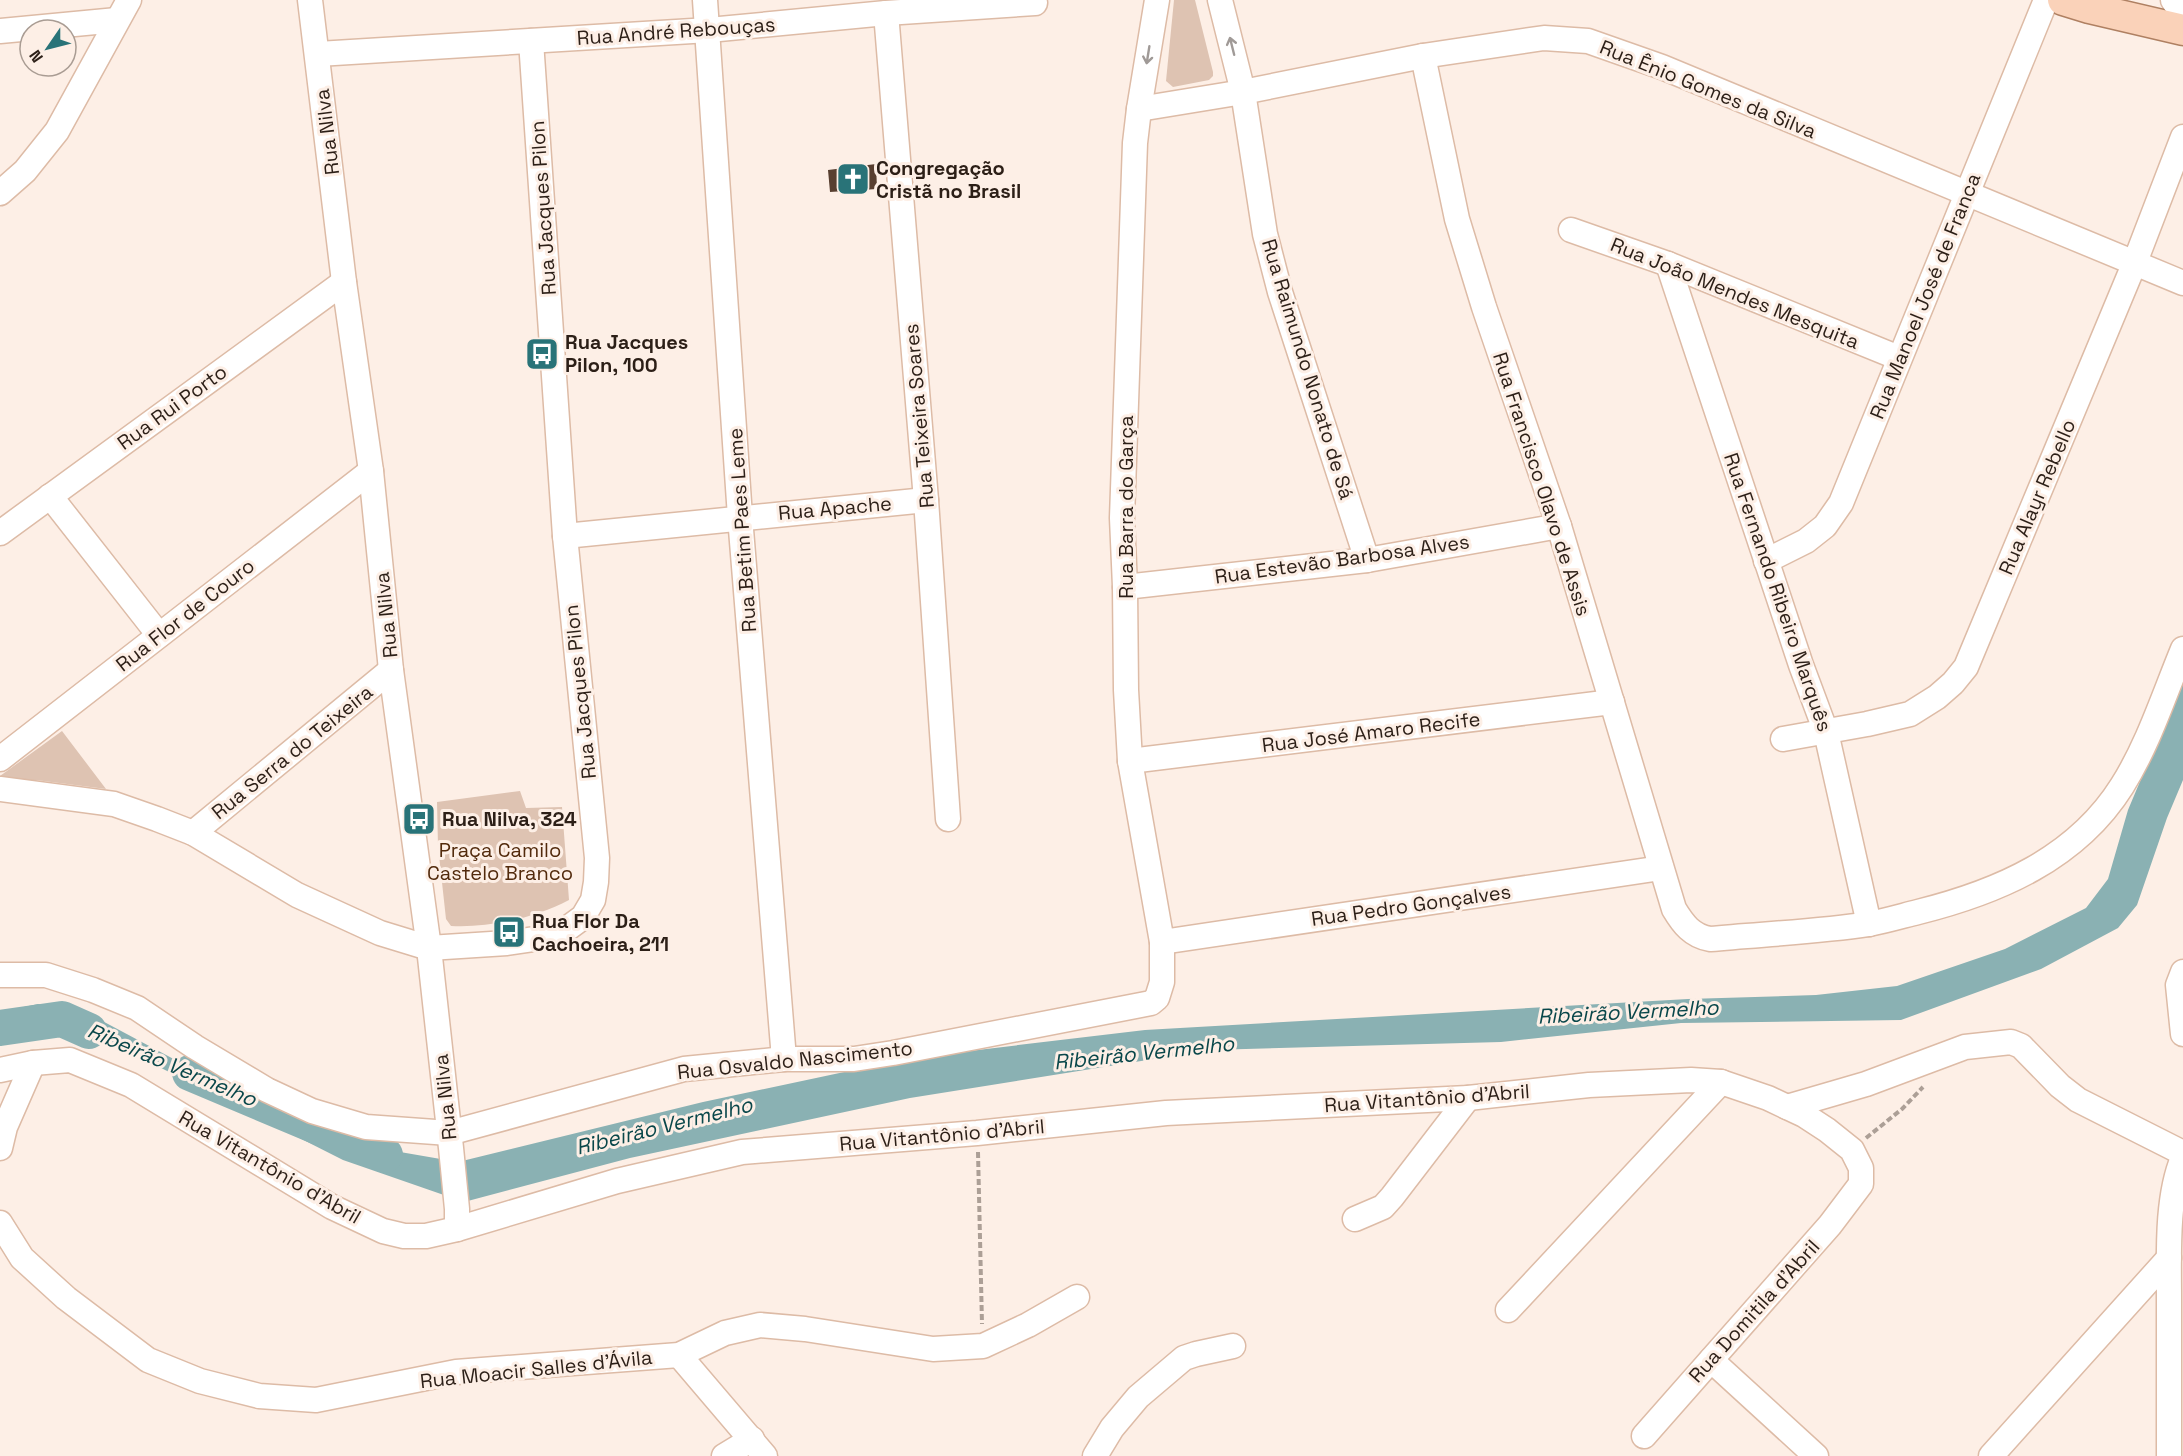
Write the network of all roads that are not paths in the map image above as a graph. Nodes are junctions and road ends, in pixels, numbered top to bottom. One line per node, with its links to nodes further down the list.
1 (310, 0): 16 (street, Rua Nilva)
2 (705, 0): 12 (street, Rua Betim Paes Leme)
3 (1156, 0): 19 (street, Rua Barra do Garça, one-way to 19)
4 (1220, 0): 18 (street, Rua Raimundo Nonato de Sá, one-way to 4)
5 (2046, 0): 22 (street, Rua Manoel José de Franca)
6 (2063, 0): 13 (main road)
7 (2173, 0): 11 (street)
8 (1035, 3): 10 (street, Rua André Rebouças)
9 (123, 10): 14 (street); 21 (street)
10 (886, 13): 12 (street, Rua André Rebouças); 31 (street, Rua Teixeira Soares)
11 (2183, 15)
12 (709, 30): 15 (street, Rua André Rebouças); 32 (street, Rua Betim Paes Leme)
13 (2183, 30)
14 (0, 31)
15 (531, 41): 16 (street, Rua André Rebouças); 35 (street, Rua Jacques Pilon)
16 (318, 54): 26 (street, Rua Nilva)
17 (1423, 56): 18 (street, Rua Ênio Gomes da Silva); 22 (street, Rua Ênio Gomes da Silva); 33 (street, Rua Francisco Olavo de Assis)
18 (1243, 92): 19 (street, Rua Ênio Gomes da Silva); 36 (street, Rua Raimundo Nonato de Sá)
19 (1139, 109): 38 (street, Rua Barra do Garça)
20 (2183, 137): 24 (street, Rua Alayr Rebello)
21 (0, 194)
22 (1967, 195): 24 (street, Rua Ênio Gomes da Silva); 28 (street, Rua Manoel José de Franca)
23 (1571, 230): 25 (street, Rua João Mendes Mesquita)
24 (2135, 262): 27 (street, Rua Ênio Gomes da Silva); 43 (street, Rua Alayr Rebello)
25 (1668, 264): 28 (street, Rua João Mendes Mesquita); 37 (street, Rua Fernando Ribeiro Marquês)
26 (344, 282): 29 (street, Rua Nilva); 30 (street, Rua Rui Porto)
27 (2183, 283)
28 (1899, 358): 37 (street, Rua Manoel José de Franca)
29 (371, 471): 39 (street, Rua Flor de Couro); 41 (street, Rua Nilva)
30 (50, 496): 34 (street, Rua Rui Porto); 39 (street)
31 (926, 500): 32 (street, Rua Apache); 48 (street, Rua Teixeira Soares)
32 (740, 518): 35 (street, Rua Apache); 58 (street, Rua Betim Paes Leme)
33 (1559, 526): 36 (street, Rua Estevão Barbosa Alves); 42 (street, Rua Francisco Olavo de Assis)
34 (0, 533)
35 (565, 536): 53 (street, Rua Jacques Pilon)
36 (1366, 560): 38 (street, Rua Estevão Barbosa Alves)
37 (1766, 561): 43 (street, Rua Fernando Ribeiro Marquês)
38 (1125, 587): 46 (street, Rua Barra do Garça)
39 (159, 635): 45 (street, Rua Flor de Couro)
40 (2183, 649): 51 (street)
41 (391, 670): 49 (street, Rua Serra do Teixeira); 53 (street, Rua Nilva)
42 (1612, 702): 46 (street, Rua José Amaro Recife); 50 (street, Rua Francisco Olavo de Assis)
43 (1826, 732): 44 (street, Rua Alayr Rebello); 51 (street, Rua Fernando Ribeiro Marquês)
44 (1783, 739)
45 (0, 759)
46 (1130, 761): 52 (street, Rua Barra do Garça)
47 (0, 789): 49 (street, Rua Jacques Pilon)
48 (948, 819)
49 (193, 833): 53 (street, Rua Jacques Pilon)
50 (1661, 868): 51 (street, Rua Francisco Olavo de Assis); 52 (street, Rua Pedro Gonçalves)
51 (1869, 924)
52 (1162, 942): 56 (street, Rua Barra do Garça)
53 (429, 948): 64 (street, Rua Nilva)
54 (2183, 972): 57 (street)
55 (2, 973): 64 (street, Rua Osvaldo Nascimento)
56 (1145, 1005): 58 (street, Rua Osvaldo Nascimento)
57 (2183, 1034)
58 (784, 1059): 64 (street, Rua Osvaldo Nascimento)
59 (33, 1063): 60 (street, Rua Vitantônio d'Abril); 65 (street); 68 (street, Rua Vitantônio d'Abril)
60 (0, 1070)
61 (1721, 1082): 62 (street, Rua Vitantônio d'Abril); 63 (street, Rua Vitantônio d'Abril); 73 (street)
62 (1468, 1098): 68 (street, Rua Vitantônio d'Abril); 69 (street)
63 (1787, 1107): 66 (street); 67 (street, Rua Vitantônio d'Abril)
64 (450, 1140): 68 (street, Rua Nilva)
65 (0, 1148)
66 (2183, 1156): 71 (street)
67 (1861, 1184): 76 (street, Rua Domitila d'Abril)
68 (457, 1219)
69 (1355, 1219)
70 (0, 1223): 75 (street, Rua Moacir Salles d'Ávila)
71 (2169, 1258): 82 (street); 83 (street)
72 (1077, 1297): 75 (street)
73 (1508, 1310)
74 (1233, 1346): 80 (street)
75 (679, 1354): 78 (street, Rua Moacir Salles d'Ávila)
76 (1711, 1360): 77 (street, Rua Domitila d'Abril); 81 (street)
77 (1644, 1437)
78 (758, 1448): 79 (street)
79 (724, 1456)
80 (1095, 1456)
81 (1816, 1456)
82 (1991, 1456)
83 (2169, 1456)

